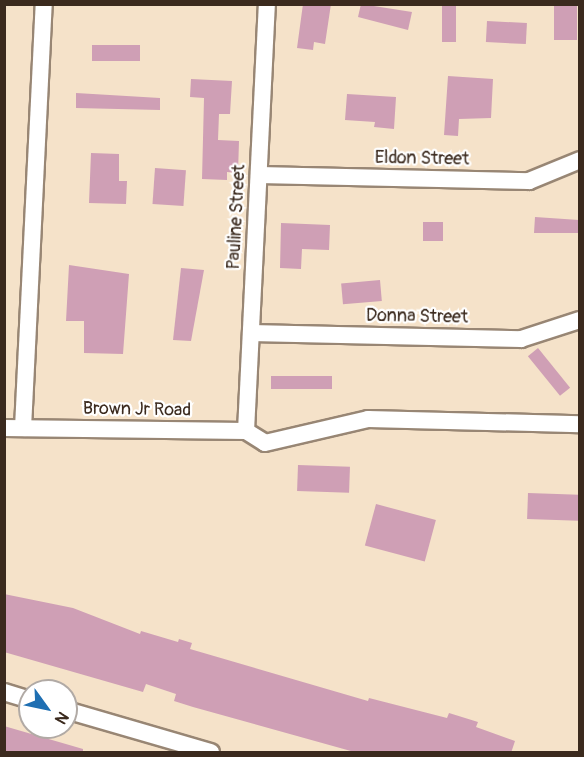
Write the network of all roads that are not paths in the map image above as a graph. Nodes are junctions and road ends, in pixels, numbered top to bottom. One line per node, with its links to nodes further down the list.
1 (44, 4): 9 (street)
2 (267, 4): 4 (street, Pauline Street)
3 (579, 160): 4 (street, Eldon Street)
4 (259, 175): 6 (street, Pauline Street)
5 (579, 320): 6 (street, Donna Street)
6 (251, 333): 10 (street, Pauline Street)
7 (579, 424): 10 (street)
8 (4, 428): 9 (street, Brown Jr Road)
9 (23, 428): 10 (street, Brown Jr Road)
10 (246, 431)
11 (78, 714): 12 (street)
12 (211, 753)

